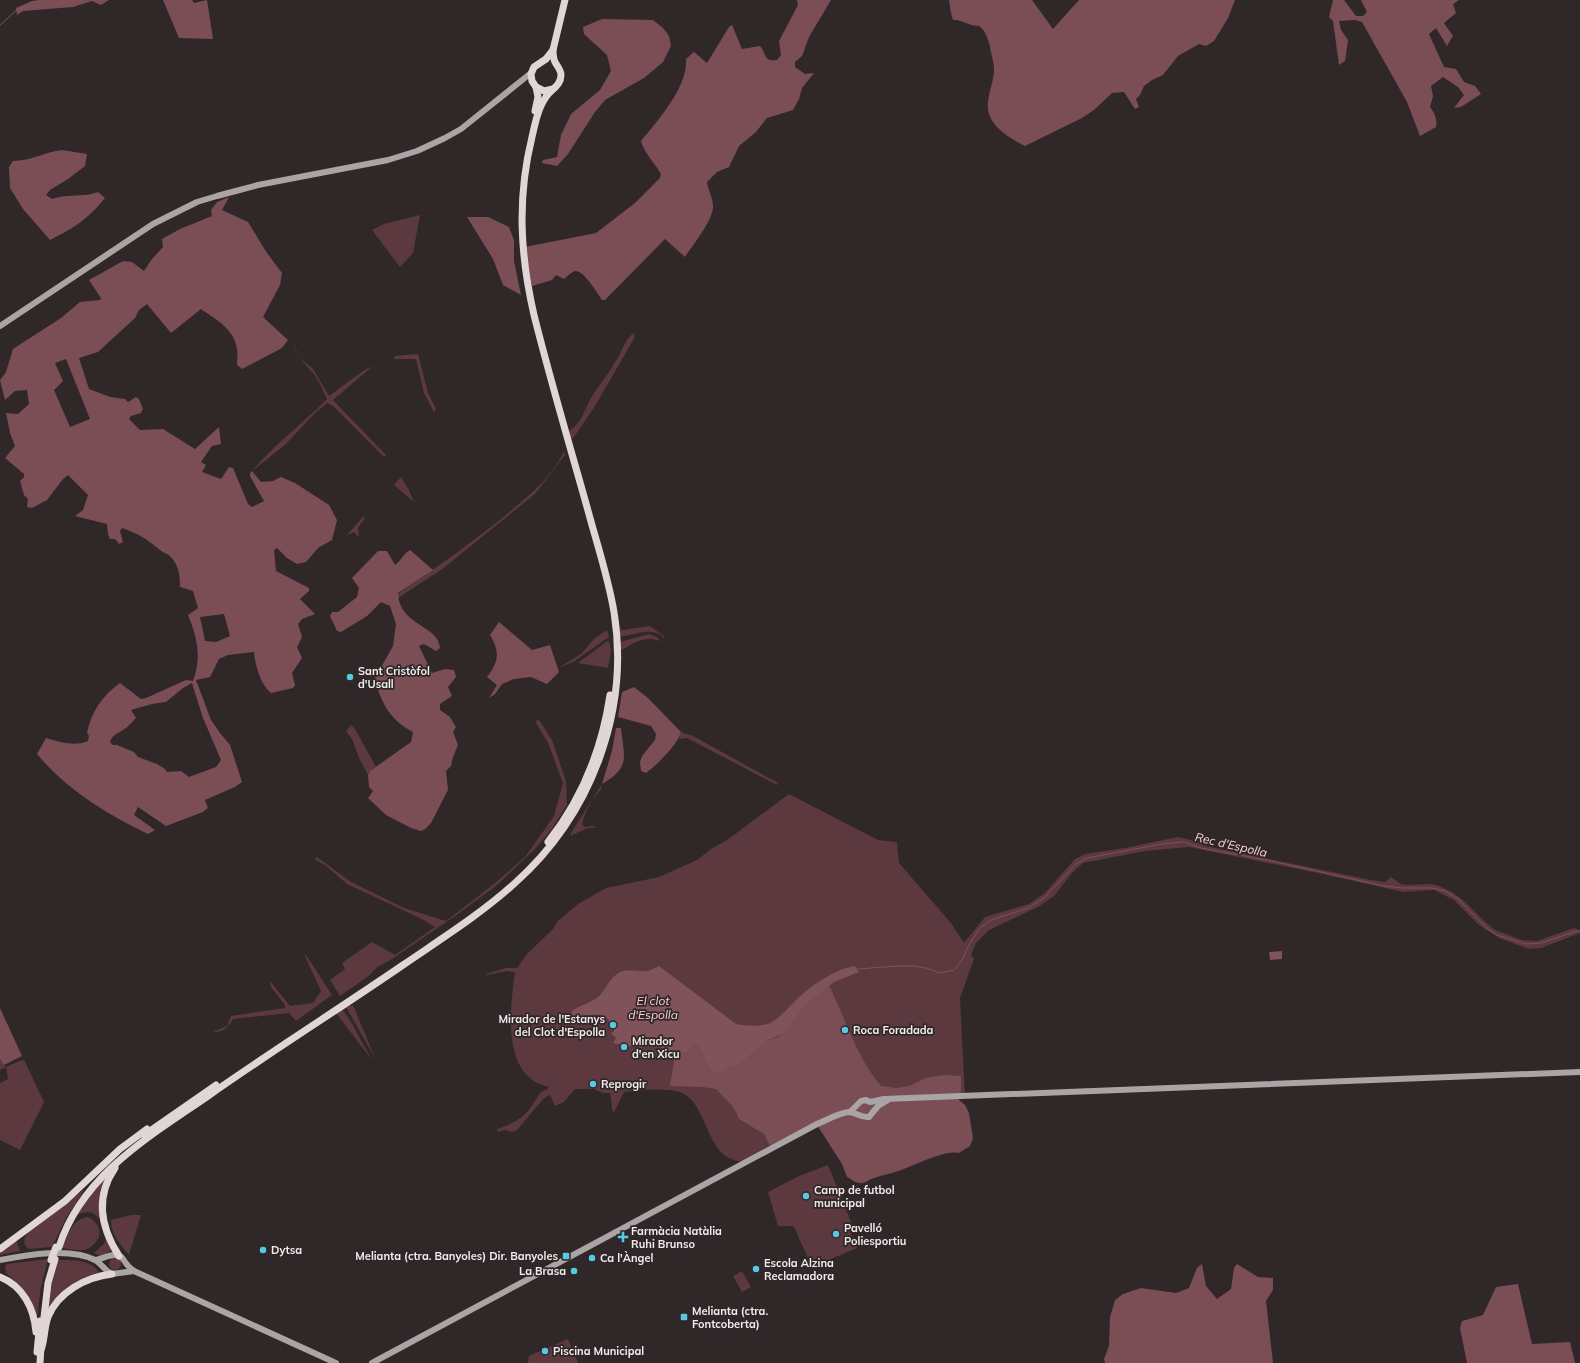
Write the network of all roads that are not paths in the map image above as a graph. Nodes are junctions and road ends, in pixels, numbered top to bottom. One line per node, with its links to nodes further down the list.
1 (565, 0): 2 (highway)
2 (553, 50): 3 (highway); 4 (highway)
3 (544, 61): 4 (highway); 5 (highway)
4 (558, 66): 8 (highway)
5 (531, 73): 6 (main road); 7 (highway)
6 (520, 83): 7 (main road); 9 (main road)
7 (536, 86): 8 (highway); 17 (highway)
8 (553, 89): 18 (highway)
9 (0, 326)
10 (1580, 1072): 11 (main road)
11 (889, 1099): 12 (main road); 14 (main road)
12 (870, 1102): 13 (main road); 14 (main road)
13 (857, 1106): 15 (main road); 16 (main road)
14 (874, 1111): 16 (main road)
15 (850, 1112): 16 (main road); 35 (main road)
16 (859, 1115)
17 (168, 1117): 19 (highway); 20 (highway)
18 (126, 1154): 19 (highway); 21 (highway)
19 (57, 1247): 31 (highway, bridge)
20 (0, 1249)
21 (119, 1256): 22 (main road); 25 (main road)
22 (108, 1257): 24 (main road); 26 (main road)
23 (0, 1260): 24 (main road)
24 (95, 1260): 26 (main road)
25 (124, 1264): 27 (main road); 28 (main road)
26 (105, 1267): 29 (main road)
27 (134, 1271): 28 (main road); 34 (main road)
28 (120, 1272): 29 (main road)
29 (112, 1274): 31 (highway)
30 (0, 1277): 31 (highway)
31 (39, 1348): 32 (highway); 33 (highway)
32 (36, 1363)
33 (40, 1363)
34 (336, 1363)
35 (372, 1363)

